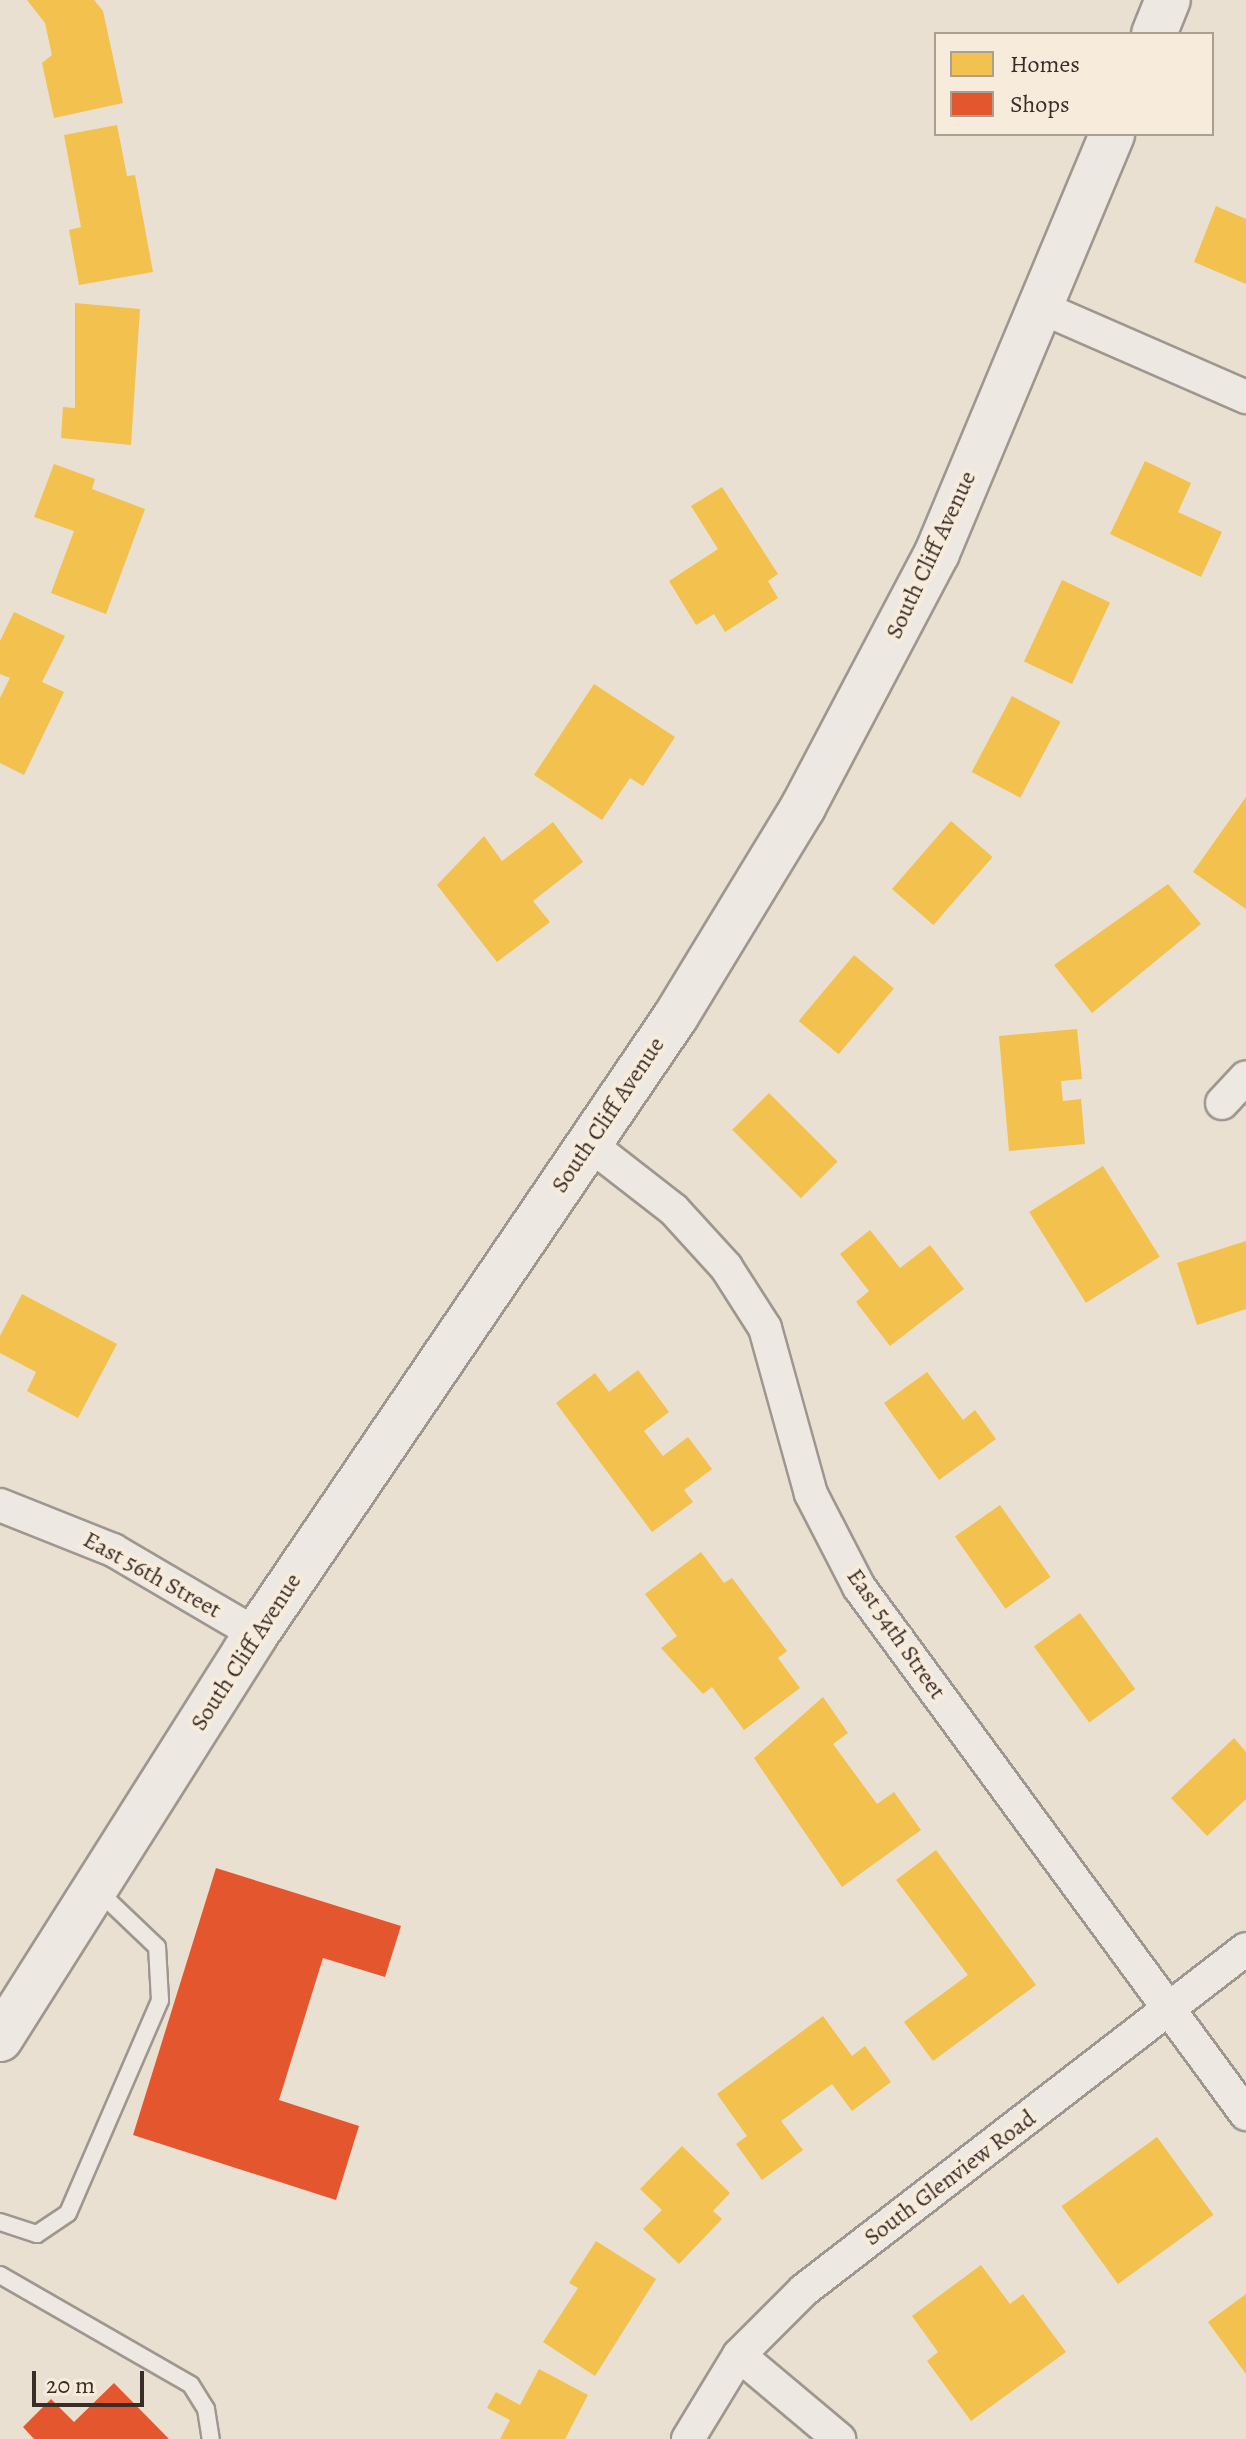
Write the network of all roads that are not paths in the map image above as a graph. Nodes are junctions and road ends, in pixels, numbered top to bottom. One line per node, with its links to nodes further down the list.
1 (1168, 0): 2 (main road)
2 (1155, 32)
3 (1111, 136): 4 (main road, South Cliff Avenue)
4 (1040, 307): 5 (street); 8 (main road, South Cliff Avenue)
5 (1246, 397)
6 (1246, 1077): 7 (street)
7 (1222, 1103)
8 (588, 1143): 10 (main road, South Cliff Avenue); 13 (street, East 54th Street)
9 (0, 1505): 10 (street, East 56th Street)
10 (256, 1634): 11 (main road, South Cliff Avenue)
11 (95, 1888): 14 (main road, South Cliff Avenue); 16 (lane)
12 (1246, 1949): 13 (street, South Glenview Road)
13 (1169, 2011): 15 (street, East 54th Street); 18 (street, South Glenview Road)
14 (0, 2039)
15 (1246, 2114)
16 (0, 2222)
17 (0, 2275): 19 (lane)
18 (739, 2355): 20 (street, South Glenview Road); 21 (street)
19 (211, 2439)
20 (688, 2439)
21 (839, 2439)

